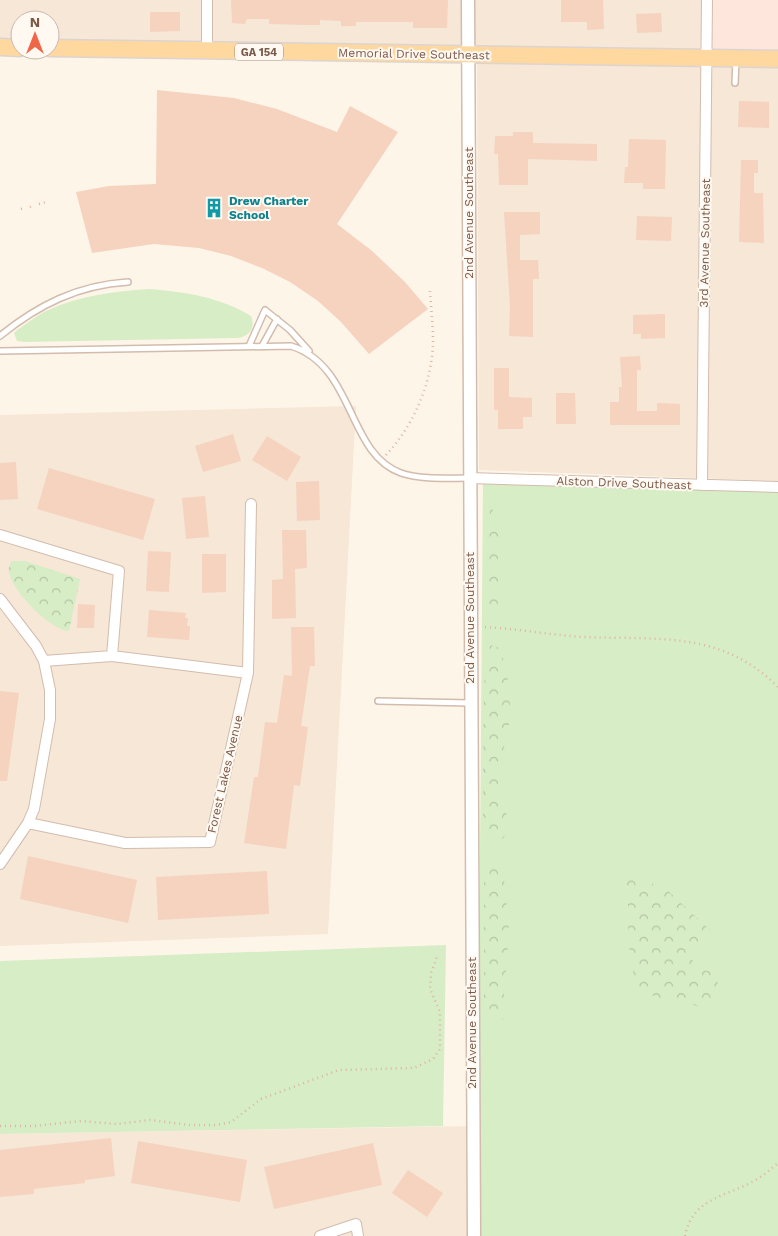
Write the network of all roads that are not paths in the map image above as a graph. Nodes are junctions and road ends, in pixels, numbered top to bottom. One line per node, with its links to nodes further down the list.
1 (207, 0): 5 (street)
2 (468, 0): 6 (street, 2nd Avenue Southeast)
3 (707, 0): 7 (street, 3rd Avenue Southeast)
4 (60, 48): 5 (main road, Memorial Drive Southeast / GA 154)
5 (207, 51): 6 (main road, Memorial Drive Southeast / GA 154)
6 (468, 55): 7 (main road, Memorial Drive Southeast / GA 154); 18 (street, 2nd Avenue Southeast)
7 (707, 58): 8 (main road, Memorial Drive Southeast / GA 154); 19 (street, 3rd Avenue Southeast)
8 (736, 58): 9 (main road, Memorial Drive Southeast / GA 154); 10 (lane)
9 (778, 59)
10 (735, 83)
11 (128, 282): 13 (lane)
12 (277, 319): 14 (lane); 15 (lane); 17 (lane)
13 (0, 336)
14 (249, 346): 15 (lane); 16 (lane)
15 (262, 346): 17 (lane)
16 (0, 351)
17 (312, 355): 18 (lane)
18 (469, 478): 19 (street, Alston Drive Southeast); 28 (street, 2nd Avenue Southeast)
19 (702, 485): 20 (street, Alston Drive Southeast)
20 (778, 487)
21 (252, 504): 26 (street, Forest Lakes Avenue)
22 (0, 535): 24 (street)
23 (0, 599): 25 (street)
24 (112, 656): 25 (street); 26 (street)
25 (44, 661): 29 (street)
26 (248, 673): 29 (street, Forest Lakes Avenue)
27 (378, 701): 28 (lane)
28 (471, 703): 33 (street, 2nd Avenue Southeast)
29 (28, 823): 30 (street)
30 (0, 864)
31 (320, 1236): 32 (street)
32 (358, 1236)
33 (474, 1236)

